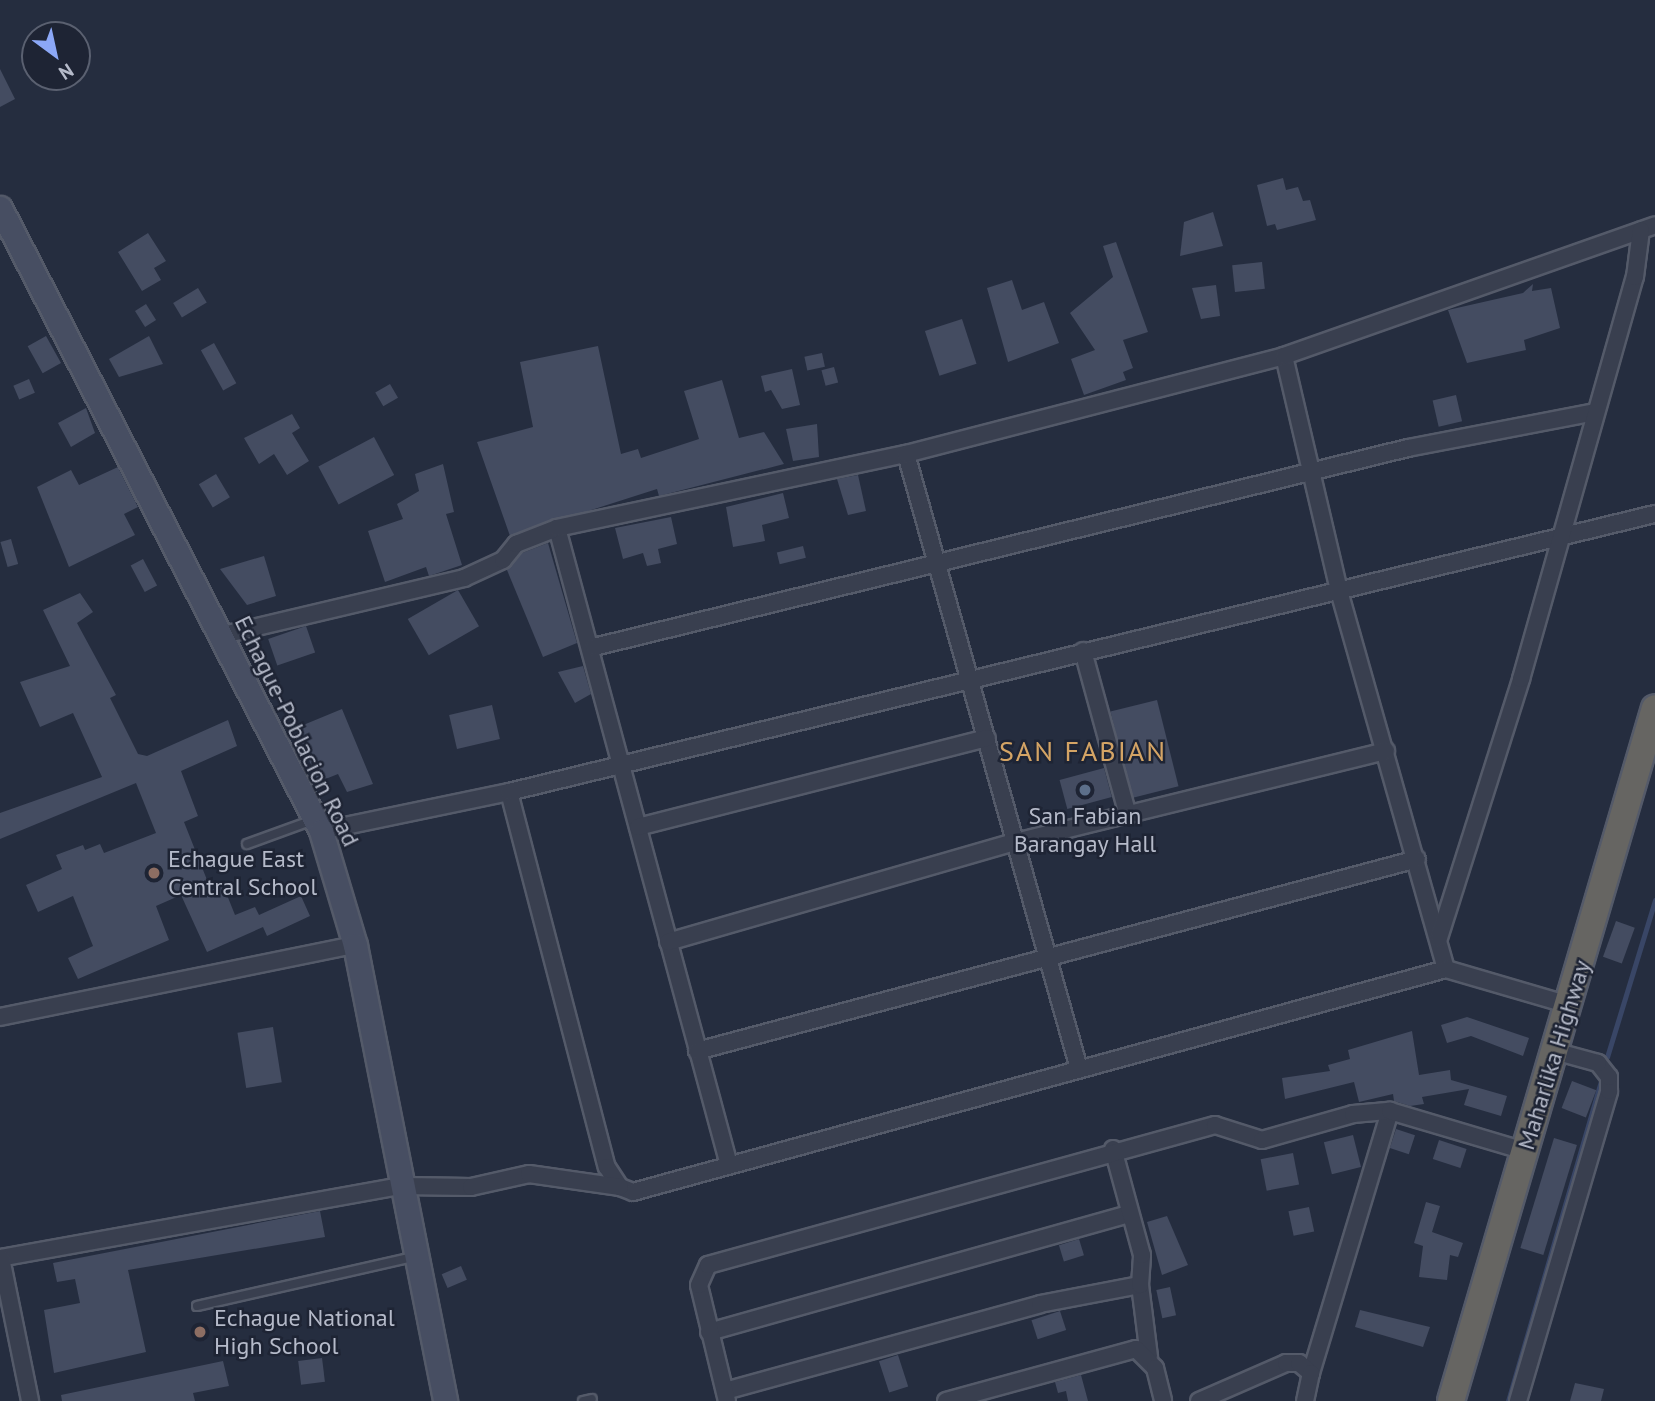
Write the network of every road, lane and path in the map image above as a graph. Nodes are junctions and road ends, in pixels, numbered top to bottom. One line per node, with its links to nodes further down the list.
1 (0, 208): 12 (main road, Echague-Poblacion Road)
2 (1648, 227): 3 (street); 4 (street)
3 (1284, 356): 5 (street); 6 (street)
4 (1595, 412): 6 (street); 9 (street)
5 (906, 454): 8 (street); 10 (street)
6 (1312, 472): 10 (street); 11 (street)
7 (1655, 514): 9 (street)
8 (557, 528): 12 (street); 13 (street)
9 (1557, 540): 11 (street); 27 (street)
10 (939, 562): 13 (street); 15 (street)
11 (1339, 591): 14 (street); 18 (street)
12 (223, 635): 22 (main road, Echague-Poblacion Road)
13 (594, 647): 19 (street)
14 (1083, 651): 15 (street); 21 (street)
15 (970, 678): 17 (street); 19 (street)
16 (1655, 708): 32 (highway, Maharlika Highway)
17 (987, 738): 23 (street); 24 (street)
18 (1386, 751): 21 (street); 26 (street)
19 (624, 764): 20 (street); 23 (street)
20 (509, 792): 22 (street); 42 (street)
21 (1128, 815): 24 (street)
22 (319, 825): 25 (lane); 29 (main road, Echague-Poblacion Road)
23 (638, 827): 28 (street)
24 (1019, 841): 28 (street); 30 (street)
25 (247, 844)
26 (1417, 859): 27 (street); 30 (street)
27 (1439, 938): 31 (street)
28 (668, 942): 34 (street)
29 (355, 945): 33 (street); 41 (main road, Echague-Poblacion Road)
30 (1046, 954): 34 (street); 36 (street)
31 (1446, 969): 32 (street); 36 (street)
32 (1569, 1005): 35 (highway, Maharlika Highway)
33 (0, 1017)
34 (697, 1051): 40 (street)
35 (1554, 1051): 39 (highway, Maharlika Highway); 59 (street)
36 (1078, 1065): 40 (street)
37 (1391, 1111): 38 (street); 39 (street); 50 (street)
38 (1113, 1149): 43 (street); 48 (street)
39 (1525, 1151): 58 (highway, Maharlika Highway)
40 (729, 1165): 42 (street)
41 (402, 1186): 42 (street); 44 (main road, Echague-Poblacion Road); 45 (street)
42 (620, 1186)
43 (1130, 1214): 46 (street); 48 (street)
44 (416, 1256): 47 (lane); 53 (main road, Echague-Poblacion Road)
45 (0, 1258): 52 (street)
46 (1140, 1285): 49 (street); 51 (street)
47 (197, 1306)
48 (709, 1332): 51 (street)
49 (1149, 1356): 54 (street); 55 (street)
50 (1311, 1373): 56 (street); 57 (street)
51 (726, 1396)
52 (30, 1401)
53 (445, 1401)
54 (946, 1401)
55 (1163, 1401)
56 (1199, 1401)
57 (1305, 1401)
58 (1451, 1401)
59 (1518, 1401)

